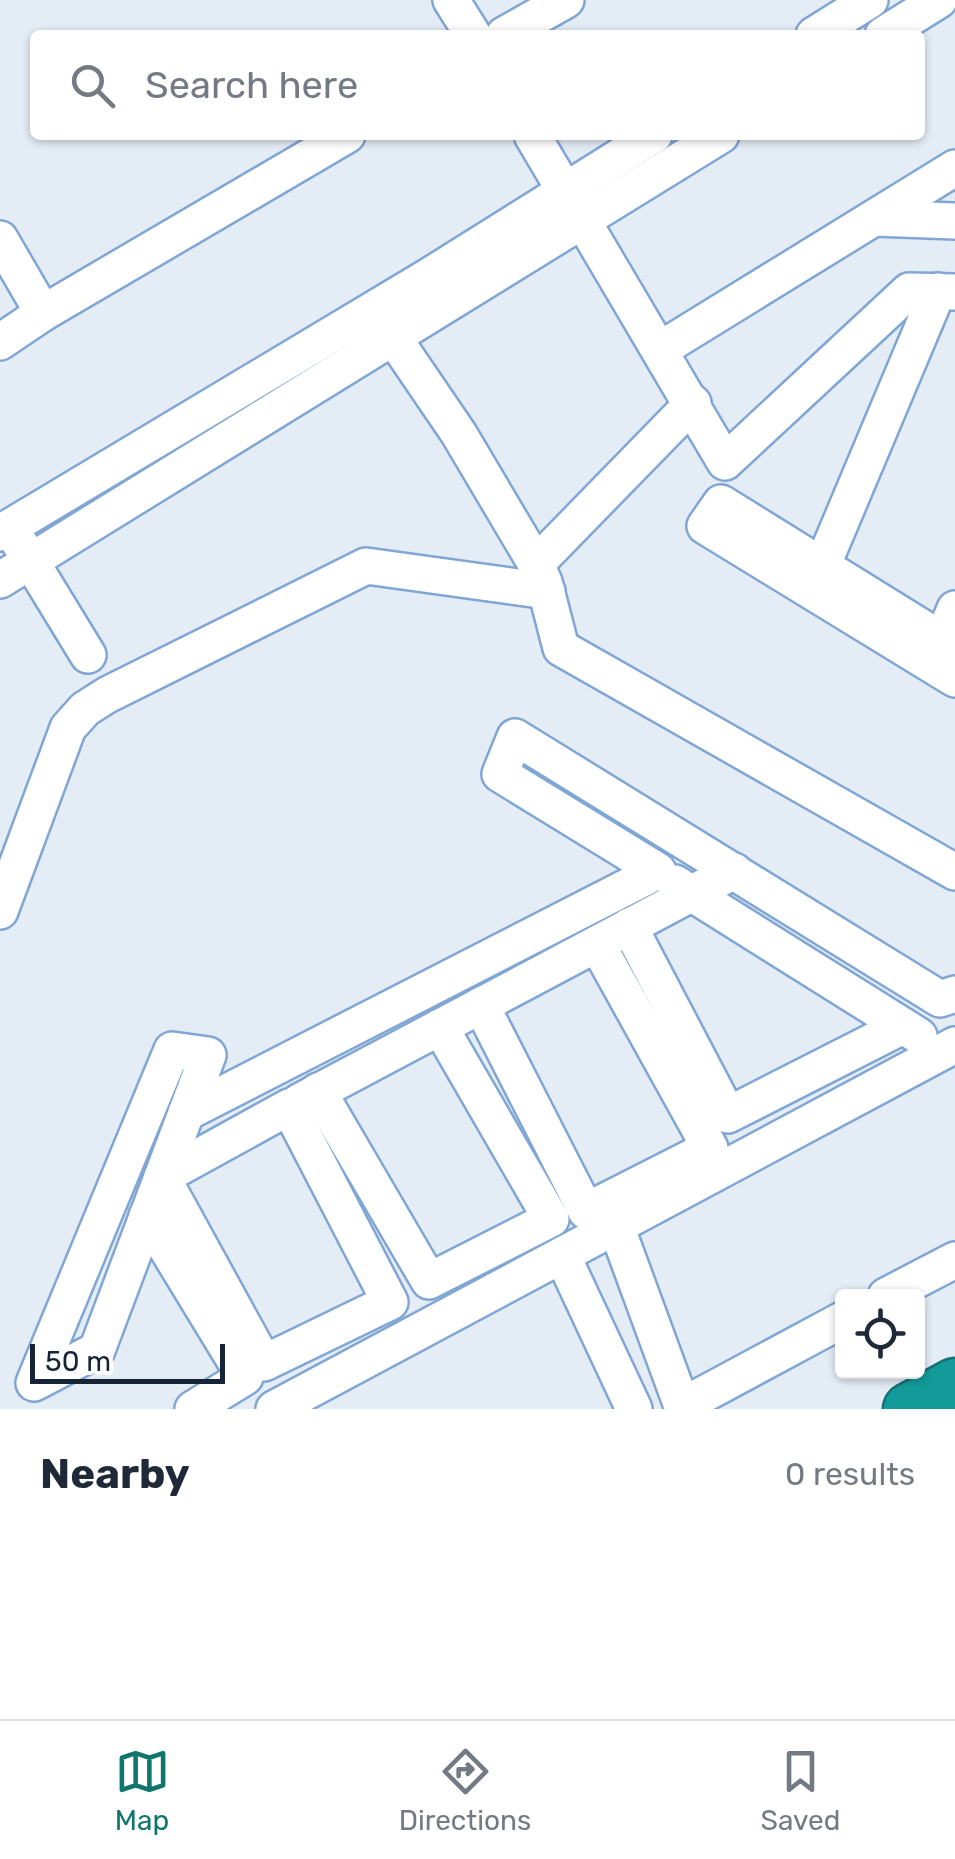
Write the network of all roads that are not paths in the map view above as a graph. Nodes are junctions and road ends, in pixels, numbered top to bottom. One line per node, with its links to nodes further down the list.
1 (451, 0): 5 (street)
2 (566, 0): 6 (street)
3 (870, 0): 7 (street)
4 (940, 0): 8 (street)
5 (470, 30)
6 (513, 30)
7 (822, 30)
8 (891, 30)
9 (338, 140): 19 (street)
10 (535, 140): 14 (street)
11 (648, 140): 14 (street)
12 (711, 140): 14 (street)
13 (955, 168): 15 (street)
14 (574, 206): 20 (street); 22 (street); 25 (street)
15 (874, 218): 16 (street); 22 (street)
16 (955, 221)
17 (0, 239): 19 (street)
18 (946, 292): 23 (street); 29 (street)
19 (43, 313): 21 (street)
20 (393, 337): 26 (street); 27 (street)
21 (0, 342)
22 (661, 349): 23 (street)
23 (693, 403): 27 (street)
24 (714, 515): 29 (street)
25 (3, 524): 26 (street)
26 (31, 562): 28 (street); 31 (street)
27 (542, 577): 34 (street); 36 (street)
28 (0, 580)
29 (817, 580): 30 (street)
30 (948, 648)
31 (88, 655)
32 (658, 872): 33 (street); 35 (street); 45 (street)
33 (734, 872): 35 (street); 39 (street)
34 (955, 872)
35 (692, 893): 37 (street); 41 (street)
36 (0, 911)
37 (630, 926): 38 (street); 41 (street)
38 (597, 944): 40 (street); 40 (street)
39 (955, 994)
40 (480, 1006): 42 (street)
41 (904, 1026): 43 (street)
42 (440, 1027): 44 (street); 44 (street)
43 (949, 1048): 48 (street)
44 (304, 1099): 46 (street); 46 (street)
45 (186, 1113): 46 (street); 47 (street)
46 (162, 1177): 47 (street)
47 (147, 1216): 57 (street)
48 (616, 1226): 49 (street); 54 (street)
49 (562, 1255): 58 (street); 59 (street)
50 (955, 1260): 52 (street)
51 (955, 1284): 53 (street)
52 (899, 1289)
53 (925, 1300)
54 (835, 1324)
55 (835, 1348): 60 (street)
56 (955, 1384): 61 (highway)
57 (193, 1409)
58 (274, 1409)
59 (634, 1409)
60 (720, 1409)
61 (908, 1409)

